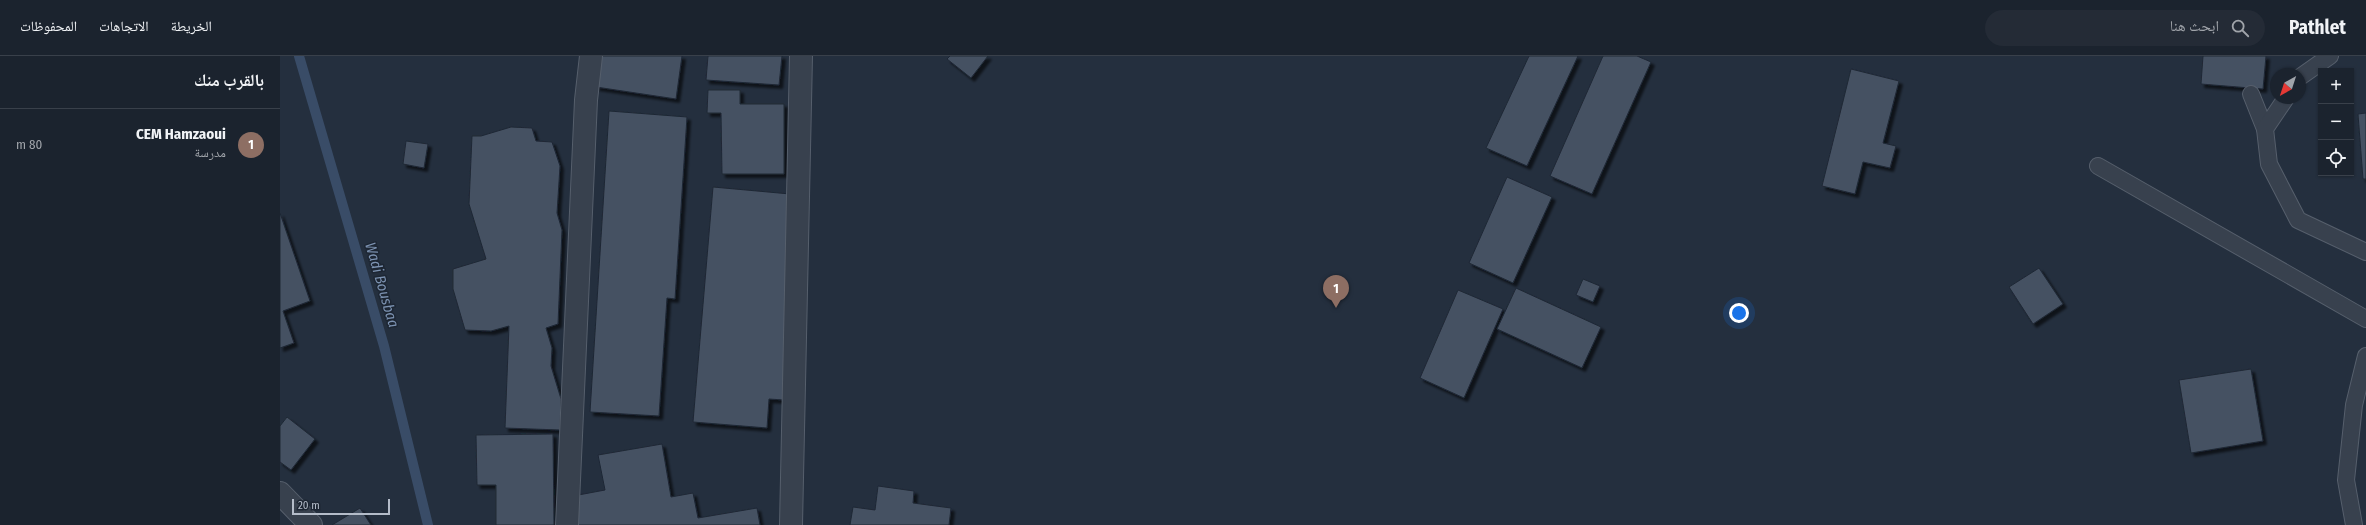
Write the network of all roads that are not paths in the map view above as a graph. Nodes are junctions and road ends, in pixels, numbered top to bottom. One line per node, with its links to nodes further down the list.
1 (591, 56): 14 (street)
2 (801, 56): 15 (street)
3 (2330, 56): 4 (lane)
4 (2306, 74)
5 (2251, 94): 7 (lane)
6 (2282, 104): 7 (lane)
7 (2265, 129): 9 (lane)
8 (2098, 166): 10 (lane)
9 (2366, 252)
10 (2366, 319)
11 (2366, 356): 16 (lane)
12 (280, 493): 13 (street)
13 (310, 525)
14 (567, 525)
15 (791, 525)
16 (2354, 525)

